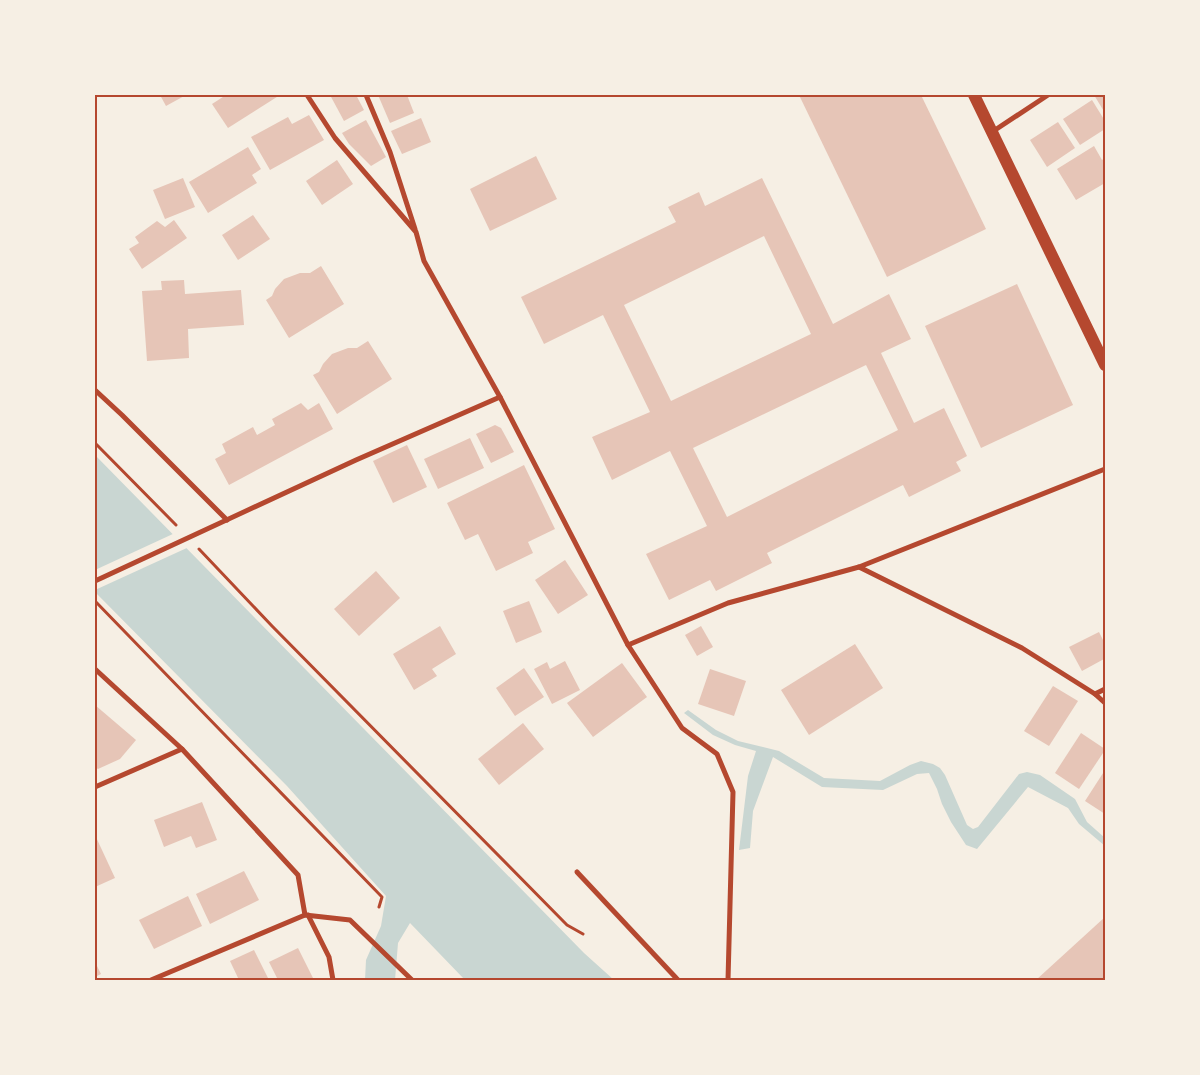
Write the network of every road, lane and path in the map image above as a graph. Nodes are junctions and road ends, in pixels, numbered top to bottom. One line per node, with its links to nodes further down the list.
1 (307, 95): 6 (street)
2 (366, 95): 6 (street)
3 (974, 95): 5 (main road)
4 (1048, 95): 5 (street)
5 (992, 132): 7 (main road)
6 (416, 232): 9 (street)
7 (1105, 365)
8 (95, 390): 12 (street)
9 (500, 397): 12 (street); 18 (street)
10 (95, 443): 13 (path)
11 (1105, 469): 15 (street)
12 (227, 520): 16 (street)
13 (176, 525)
14 (198, 547): 28 (path)
15 (859, 567): 18 (street); 21 (street)
16 (95, 581)
17 (95, 601): 26 (path)
18 (628, 645): 33 (street)
19 (95, 668): 23 (street)
20 (1105, 689): 21 (street)
21 (1095, 694): 22 (street)
22 (1105, 703)
23 (182, 749): 24 (street); 27 (street)
24 (95, 787)
25 (577, 872): 32 (street)
26 (379, 908)
27 (307, 915): 29 (street); 30 (street); 31 (street)
28 (583, 934)
29 (151, 980)
30 (333, 980)
31 (412, 980)
32 (678, 980)
33 (728, 980)

